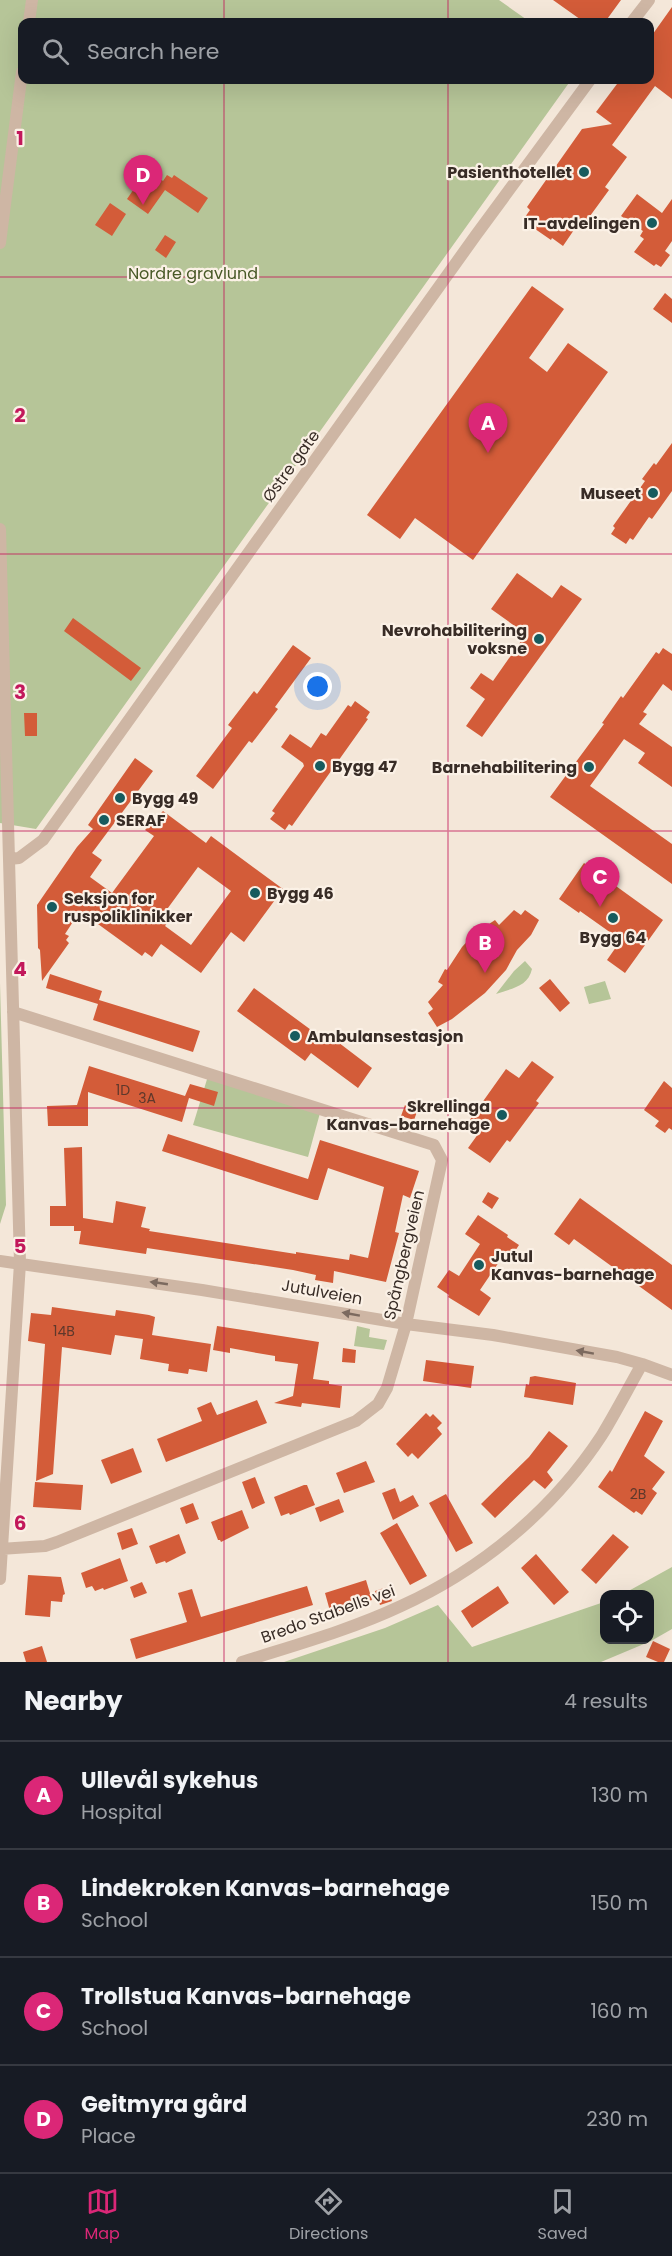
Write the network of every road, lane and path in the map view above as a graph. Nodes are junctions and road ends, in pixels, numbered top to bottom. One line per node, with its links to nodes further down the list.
1 (32, 0): 3 (street)
2 (648, 0): 4 (street)
3 (30, 18)
4 (635, 18)
5 (20, 84): 7 (street)
6 (587, 84): 9 (street, Østre gate)
7 (0, 243)
8 (0, 529): 9 (street)
9 (9, 859): 10 (street)
10 (13, 1012): 12 (street); 13 (street, Spångbergveien)
11 (0, 1262): 12 (street, Jutulveien)
12 (20, 1263): 13 (street, Jutulveien, one-way to 12); 16 (street)
13 (405, 1324): 14 (street, Jutulveien, one-way to 13); 16 (street, Spångbergveien)
14 (642, 1364): 15 (street, Jutulveien); 18 (street, Bredo Stabells vei)
15 (672, 1375)
16 (1, 1549): 17 (street)
17 (0, 1579)
18 (242, 1662)

